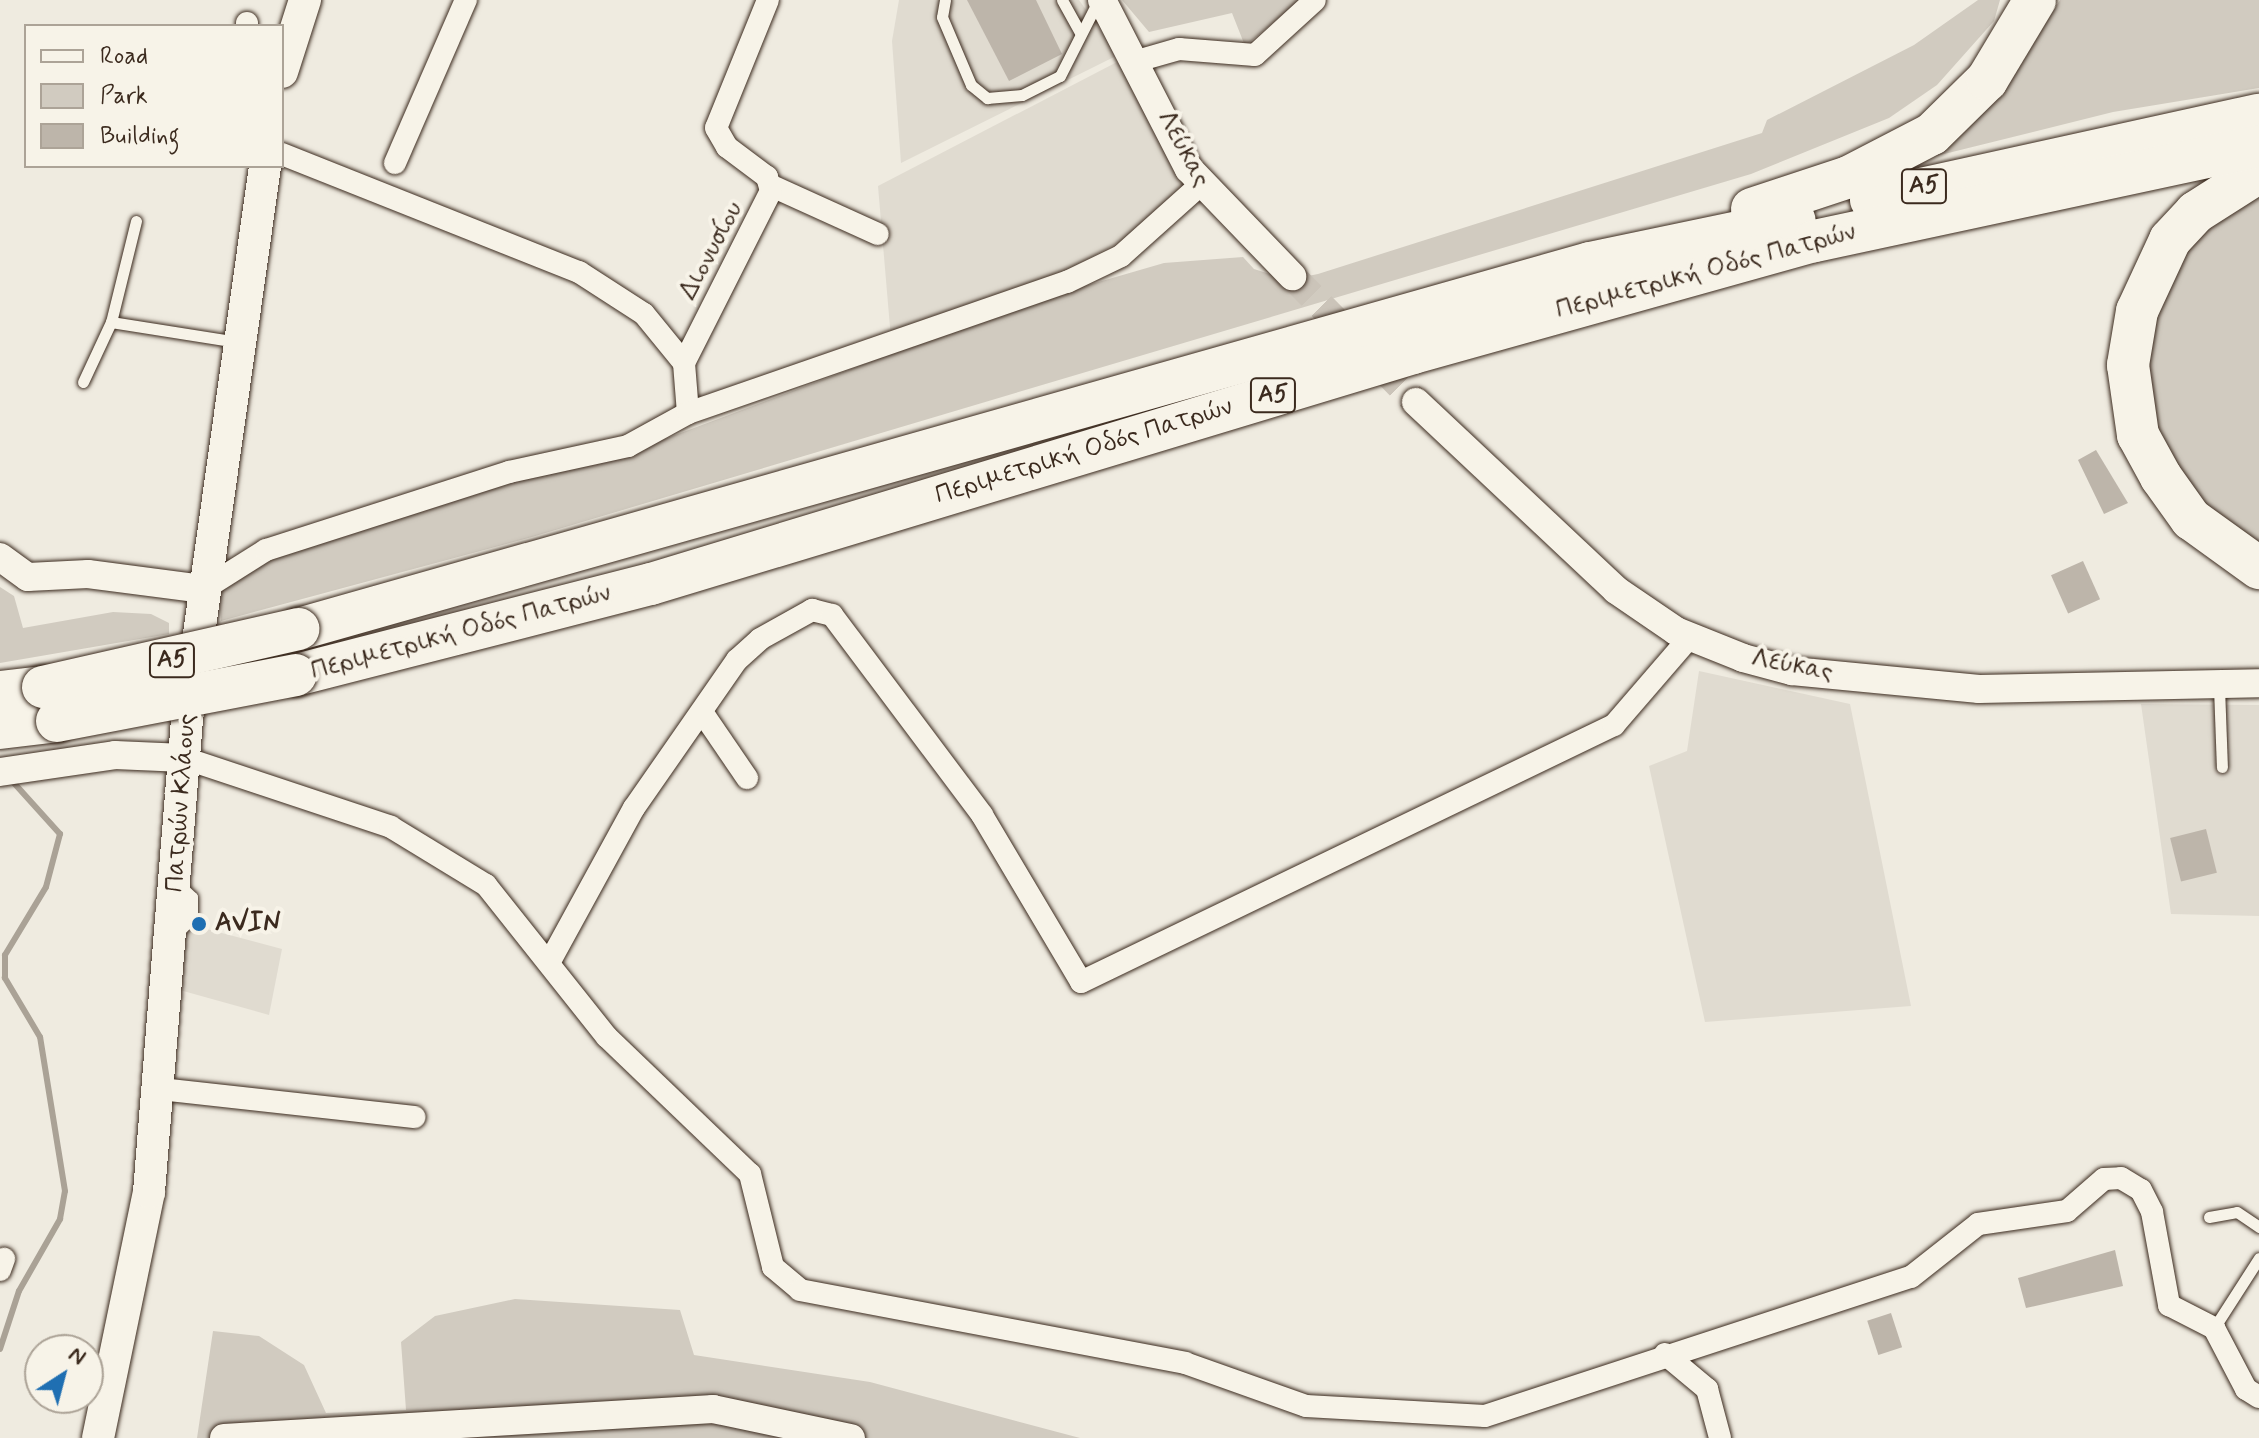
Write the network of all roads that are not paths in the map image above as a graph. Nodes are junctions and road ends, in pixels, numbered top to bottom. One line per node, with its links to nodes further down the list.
1 (466, 0): 15 (street)
2 (768, 0): 19 (street, Διονυσίου)
3 (945, 0): 9 (lane)
4 (1062, 0): 9 (lane)
5 (1100, 0): 9 (lane); 10 (street, Λεύκας)
6 (1315, 0): 10 (street)
7 (2035, 0): 22 (highway)
8 (299, 2): 11 (main road)
9 (1080, 33)
10 (1137, 61): 18 (street, Λεύκας)
11 (284, 64)
12 (2259, 115): 22 (highway, Περιμετρική Οδός Πατρών / Α5)
13 (2259, 146): 37 (highway, Περιμετρική Οδός Πατρών / Α5, bridge)
14 (284, 155): 26 (street)
15 (395, 163)
16 (265, 168): 25 (main road, Πατρών Κλάους)
17 (2259, 172): 31 (highway)
18 (1200, 185): 23 (street, Λεύκας); 29 (street)
19 (772, 186): 21 (street); 26 (street, Διονυσίου)
20 (136, 221): 24 (lane)
21 (878, 234)
22 (1590, 263): 37 (highway, Περιμετρική Οδός Πατρών / Α5, bridge)
23 (1292, 276)
24 (111, 322): 25 (lane); 27 (lane)
25 (237, 343): 32 (main road, Πατρών Κλάους)
26 (684, 363): 29 (street)
27 (83, 382)
28 (1416, 402): 33 (street, Λεύκας)
29 (688, 413): 32 (street)
30 (3, 567): 32 (street)
31 (2259, 568)
32 (204, 589): 40 (main road, Πατρών Κλάους)
33 (1689, 638): 35 (street, Λεύκας); 38 (street)
34 (2259, 683): 35 (street, Λεύκας)
35 (2219, 687): 41 (lane)
36 (0, 692): 37 (highway, Περιμετρική Οδός Πατρών / Α5)
37 (50, 704): 39 (highway, Περιμετρική Οδός Πατρών / Α5)
38 (702, 712): 43 (street); 44 (street)
39 (0, 728)
40 (184, 758): 42 (street); 44 (street); 45 (main road, Πατρών Κλάους)
41 (2222, 767)
42 (0, 772)
43 (747, 778)
44 (549, 963): 51 (street)
45 (160, 1089): 46 (street); 53 (main road, Πατρών Κλάους)
46 (414, 1117)
47 (2209, 1217): 48 (lane)
48 (2259, 1227)
49 (2259, 1258): 50 (lane)
50 (2214, 1328): 51 (street); 52 (street)
51 (1665, 1354): 56 (street)
52 (2259, 1397)
53 (98, 1438)
54 (224, 1438): 55 (street)
55 (851, 1438)
56 (1720, 1438)

